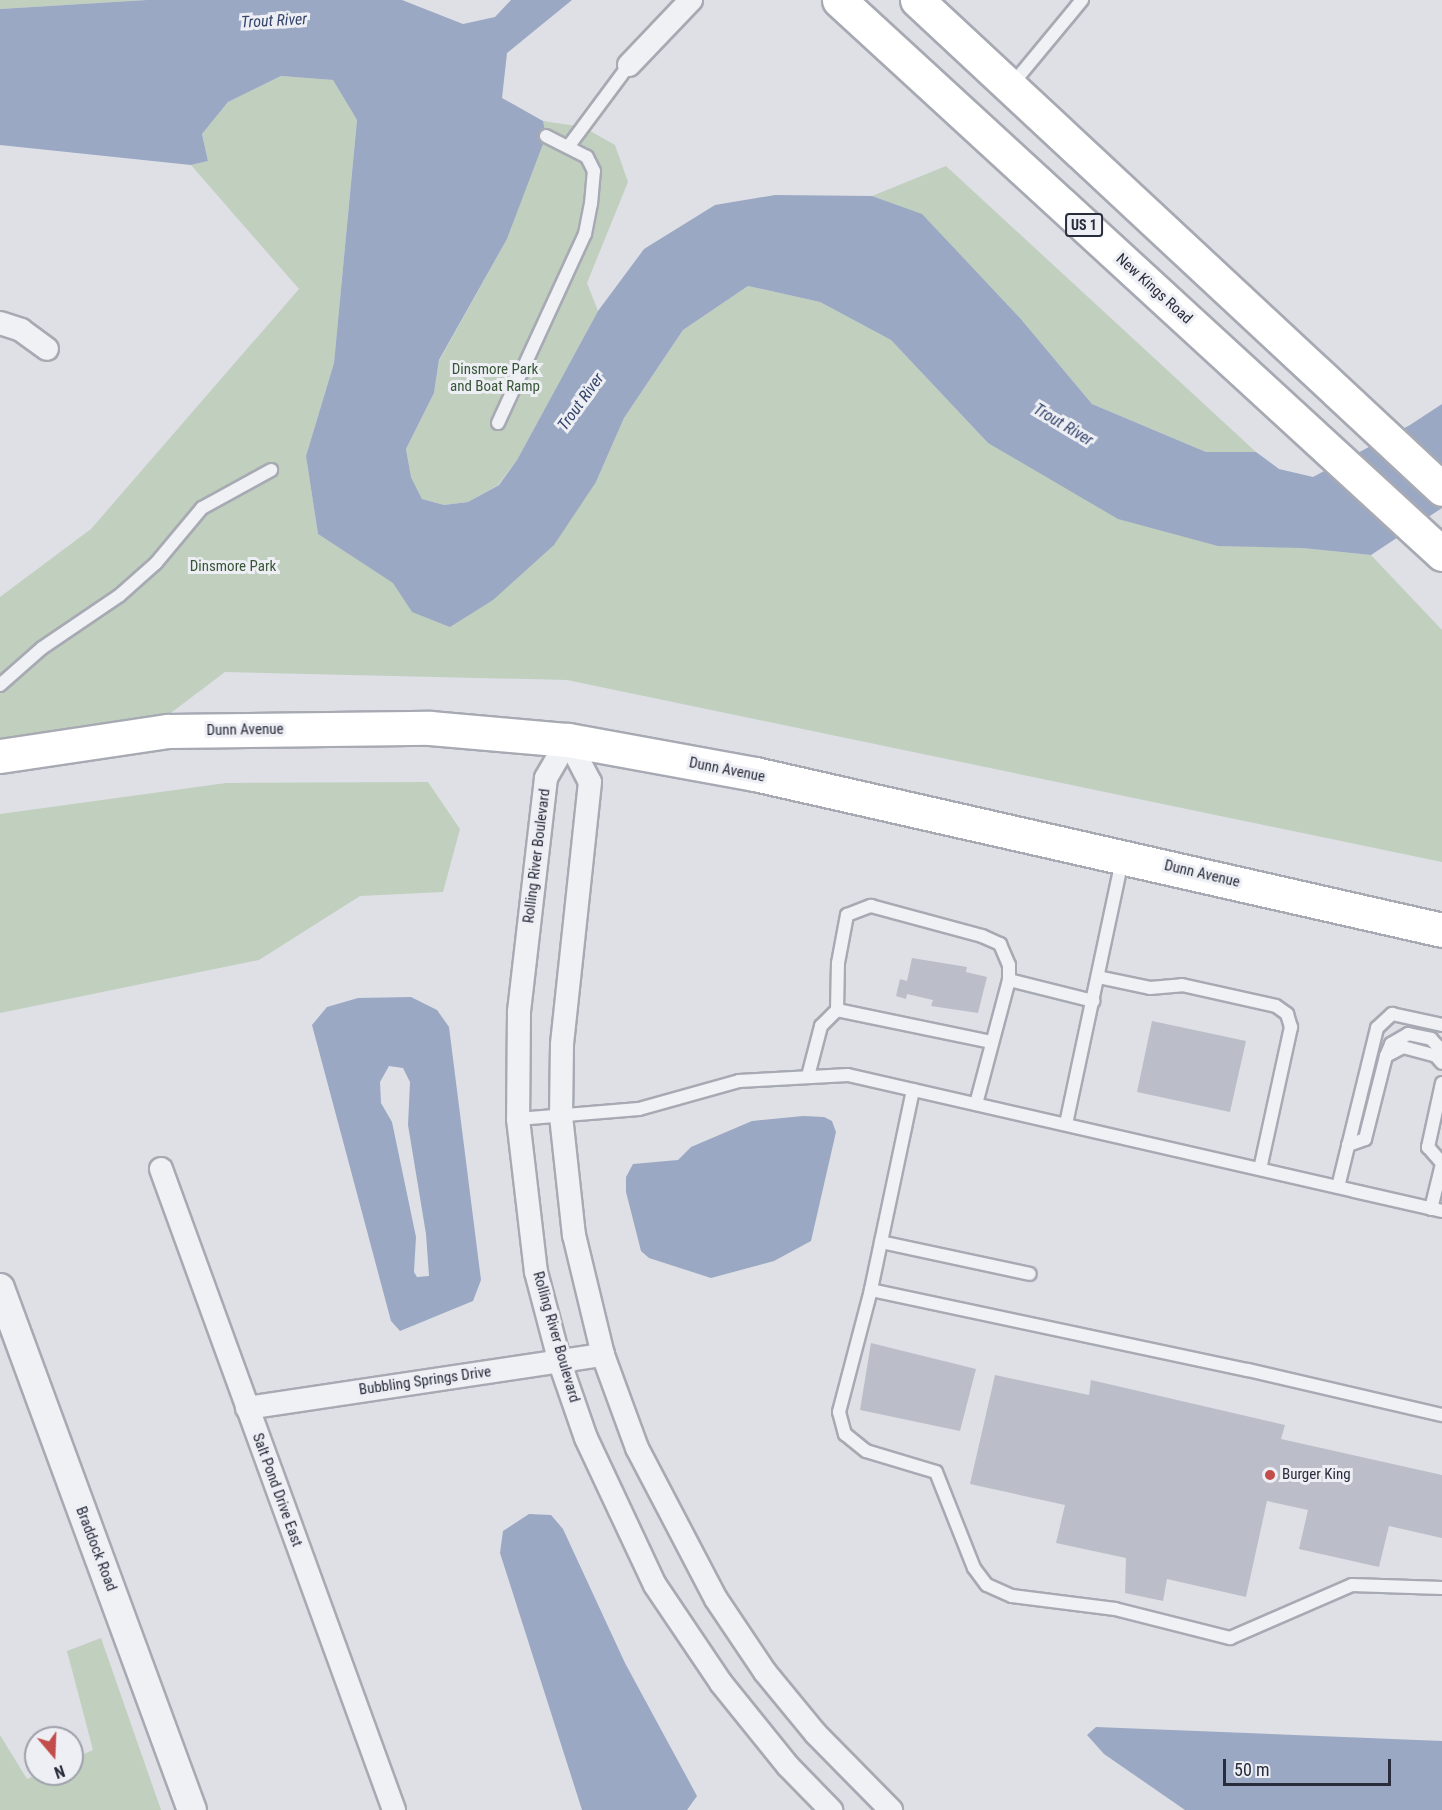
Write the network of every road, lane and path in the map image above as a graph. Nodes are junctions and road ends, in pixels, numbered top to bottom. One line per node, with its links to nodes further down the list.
1 (691, 0): 5 (street)
2 (839, 0): 14 (main road, New Kings Road / US 1)
3 (917, 0): 6 (main road)
4 (1082, 0): 6 (lane)
5 (629, 65): 8 (lane)
6 (1010, 87): 13 (main road)
7 (546, 136): 8 (lane)
8 (568, 147): 11 (lane)
9 (0, 323): 10 (street)
10 (47, 349)
11 (498, 423)
12 (271, 470): 15 (lane)
13 (1442, 489)
14 (1436, 548)
15 (0, 685)
16 (568, 741): 17 (main road, Dunn Avenue); 18 (main road, Dunn Avenue); 33 (street); 34 (street, Rolling River Boulevard)
17 (0, 756)
18 (1123, 856): 19 (main road, Dunn Avenue); 20 (lane)
19 (1442, 930)
20 (1098, 977): 22 (lane); 39 (lane)
21 (1010, 980): 22 (lane); 23 (lane); 25 (lane)
22 (1093, 1001): 35 (lane)
23 (837, 1010): 25 (lane); 29 (lane)
24 (1442, 1025): 36 (lane)
25 (991, 1042): 32 (lane)
26 (1442, 1051): 27 (lane)
27 (1386, 1056): 28 (lane); 36 (lane)
28 (1442, 1063)
29 (808, 1076): 31 (lane); 33 (lane)
30 (1442, 1083): 37 (lane)
31 (913, 1090): 32 (lane); 42 (lane)
32 (976, 1104): 35 (lane)
33 (561, 1116): 34 (lane); 46 (street)
34 (518, 1119): 47 (street, Rolling River Boulevard)
35 (1066, 1124): 39 (lane)
36 (1348, 1145): 40 (lane)
37 (1442, 1163): 41 (lane)
38 (161, 1169): 48 (street, Salt Pond Drive East)
39 (1260, 1169): 40 (lane)
40 (1338, 1187): 41 (lane)
41 (1436, 1210)
42 (881, 1242): 43 (lane); 45 (lane)
43 (1030, 1274)
44 (0, 1288): 51 (street, Braddock Road)
45 (871, 1290): 49 (lane); 50 (lane)
46 (603, 1355): 47 (street, Bubbling Springs Drive); 54 (street)
47 (560, 1363): 48 (street, Bubbling Springs Drive); 53 (street, Rolling River Boulevard)
48 (247, 1408): 52 (street, Salt Pond Drive East)
49 (1442, 1415)
50 (1442, 1588)
51 (192, 1810)
52 (394, 1810)
53 (831, 1810)
54 (891, 1810)

